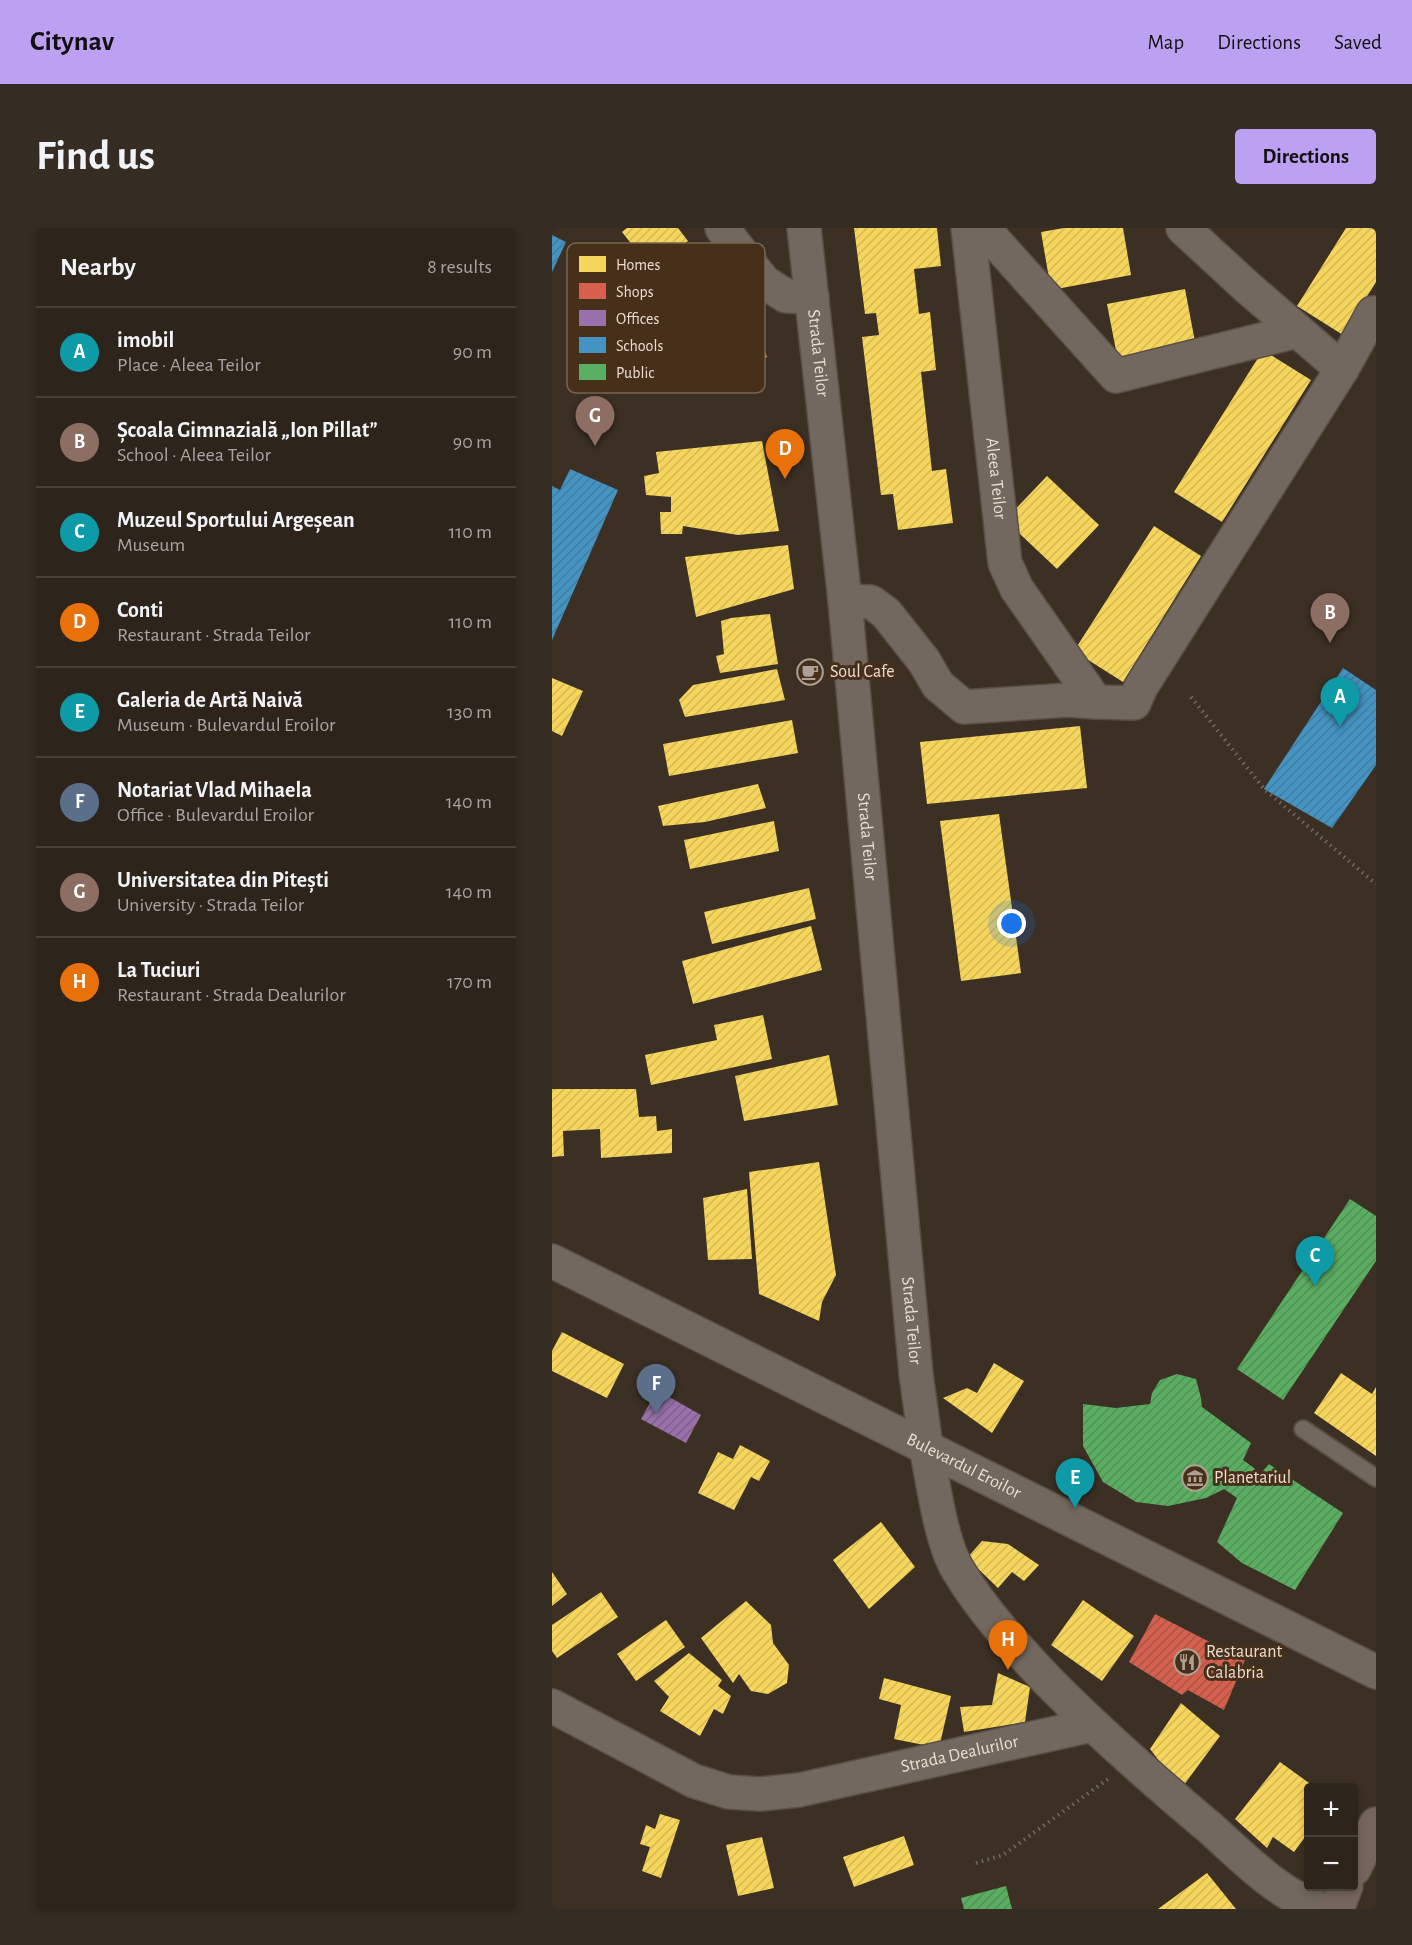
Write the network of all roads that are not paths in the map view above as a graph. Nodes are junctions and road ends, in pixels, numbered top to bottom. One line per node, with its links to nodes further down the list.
1 (722, 228): 6 (street)
2 (804, 228): 8 (street, Strada Teilor)
3 (968, 228): 13 (street, Aleea Teilor)
4 (983, 228): 10 (street)
5 (1183, 228): 10 (street)
6 (734, 243)
7 (765, 283): 8 (street)
8 (812, 297): 12 (street, Strada Teilor)
9 (1373, 313): 11 (street)
10 (1297, 331): 11 (street)
11 (1342, 369): 13 (street)
12 (845, 602): 13 (street); 16 (street, Strada Teilor)
13 (1096, 702)
14 (552, 1261): 16 (street, Bulevardul Eroilor)
15 (1303, 1429): 17 (lane)
16 (926, 1447): 18 (street, Bulevardul Eroilor); 20 (street, Strada Teilor)
17 (1376, 1478)
18 (1376, 1672)
19 (552, 1706): 20 (street, Strada Dealurilor)
20 (1092, 1725): 24 (street)
21 (1376, 1824): 22 (main road)
22 (1358, 1859)
23 (1344, 1891): 25 (main road)
24 (1322, 1909)
25 (1337, 1909)

